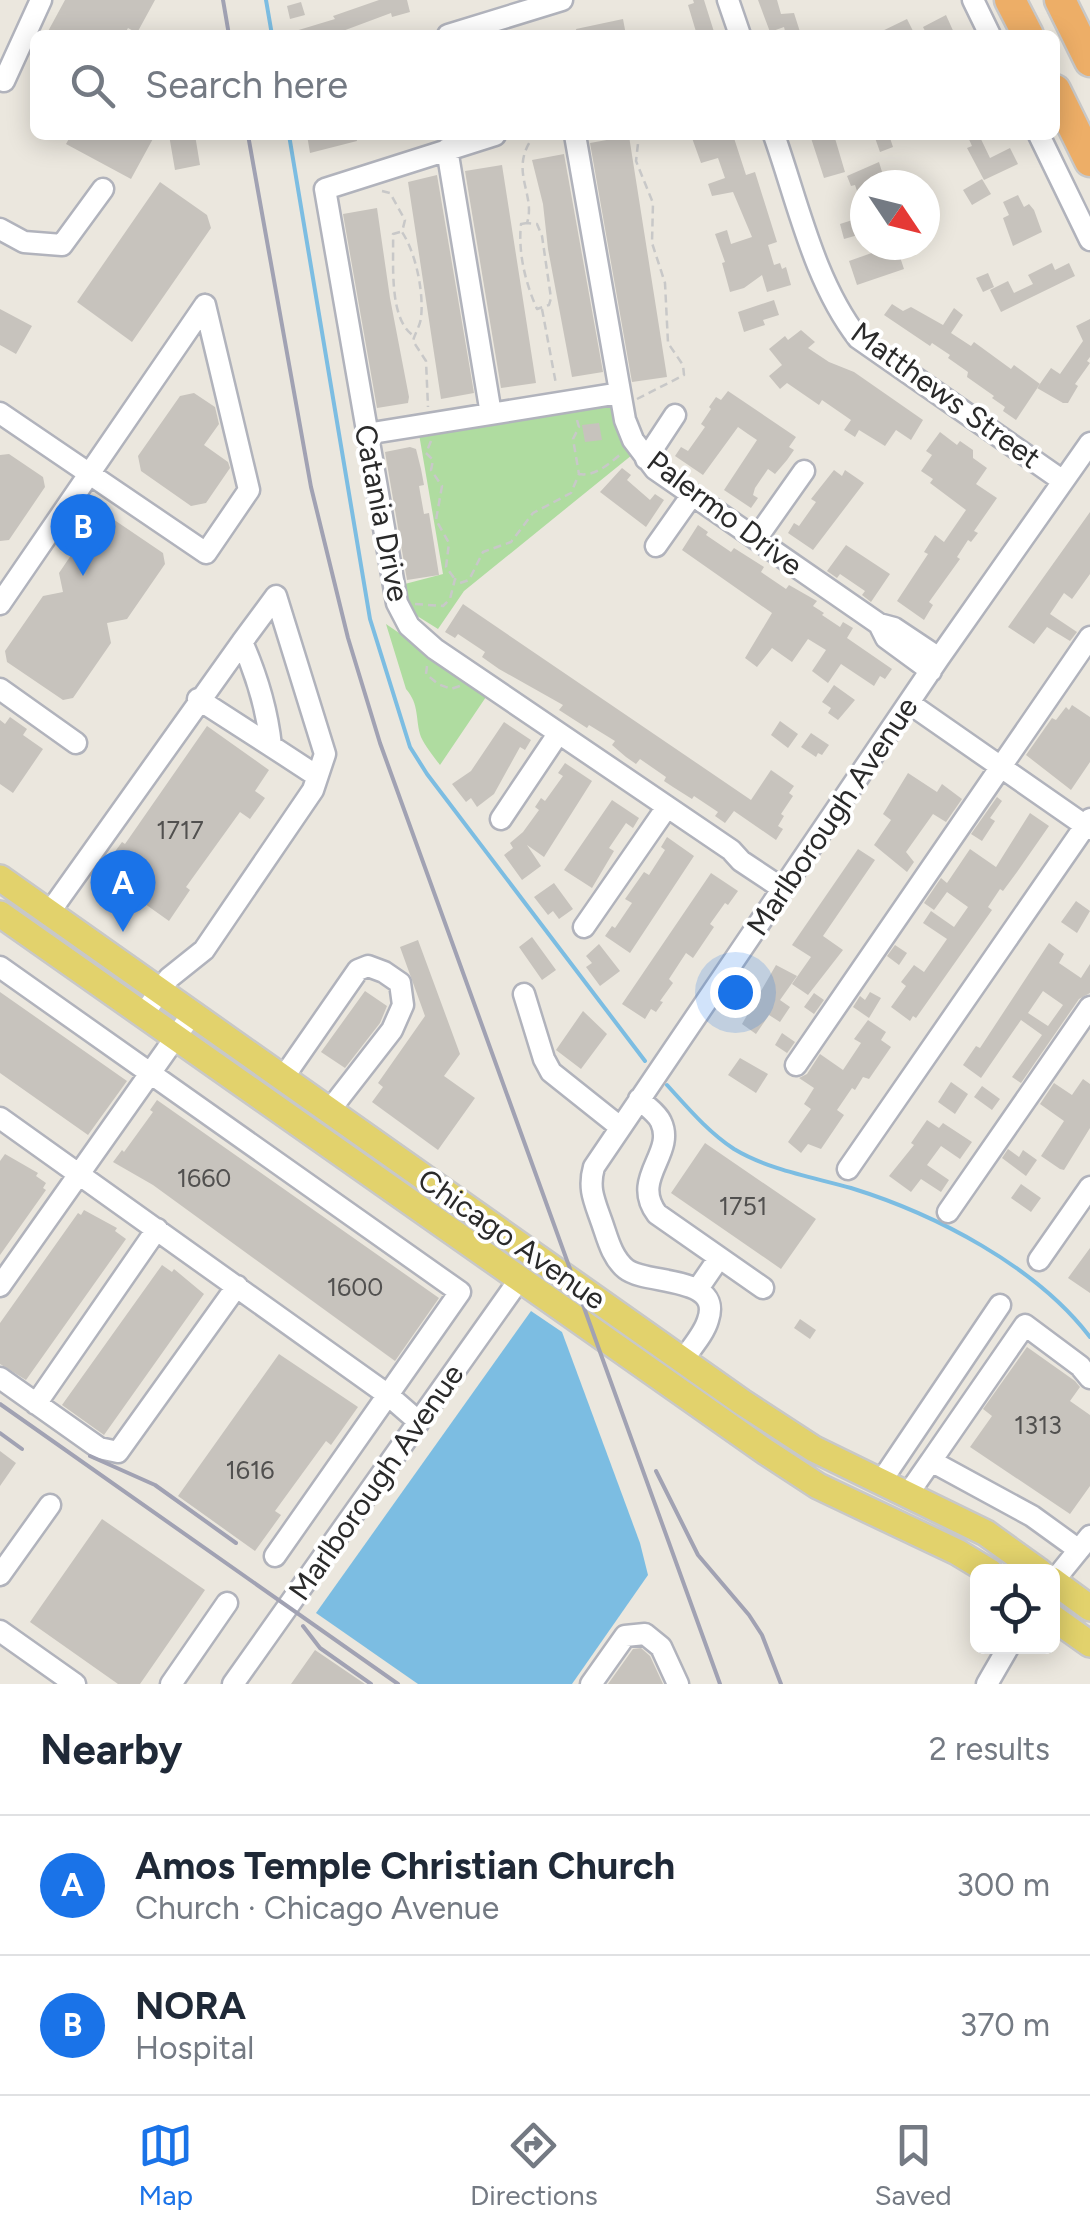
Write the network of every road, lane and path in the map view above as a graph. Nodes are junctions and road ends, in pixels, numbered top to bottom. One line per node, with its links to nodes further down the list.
1 (40, 0): 12 (street)
2 (562, 0): 7 (street)
3 (728, 0): 8 (street)
4 (973, 0): 9 (street)
5 (1010, 0): 10 (highway)
6 (1060, 0): 11 (highway)
7 (464, 30)
8 (738, 30)
9 (988, 30)
10 (1025, 30)
11 (1090, 61)
12 (0, 80)
13 (1060, 100): 21 (highway)
14 (478, 140): 20 (street)
15 (531, 140): 24 (path)
16 (576, 140): 30 (street, Palermo Drive)
17 (638, 140): 30 (path)
18 (776, 140): 42 (street, Matthews Street)
19 (1041, 140): 27 (street)
20 (447, 149): 22 (street); 33 (street)
21 (1090, 161)
22 (369, 174): 26 (path); 36 (street, Catania Drive)
23 (103, 190): 25 (street)
24 (526, 223): 28 (path); 28 (path)
25 (0, 229)
26 (402, 232): 29 (path); 29 (path)
27 (1090, 240)
28 (542, 307): 31 (path)
29 (414, 336): 35 (path)
30 (621, 400): 31 (street); 38 (street, Palermo Drive)
31 (566, 406): 33 (street); 41 (path)
32 (0, 413): 40 (street)
33 (491, 414): 35 (street)
34 (676, 415): 38 (street)
35 (433, 431): 36 (street); 46 (path)
36 (366, 434): 48 (street, Catania Drive)
37 (1090, 443): 42 (street, Marlborough Avenue)
38 (642, 453): 41 (path); 43 (street, Palermo Drive)
39 (804, 471): 44 (street)
40 (89, 473): 40 (street); 47 (street)
41 (579, 474): 46 (path)
42 (1063, 481): 52 (street, Marlborough Avenue)
43 (692, 495): 44 (street, Palermo Drive); 45 (street)
44 (756, 539): 52 (street, Palermo Drive)
45 (656, 546)
46 (455, 580): 48 (path)
47 (0, 604)
48 (400, 612): 57 (street, Catania Drive)
49 (1090, 638): 60 (street)
50 (242, 642): 55 (street); 59 (street); 61 (street)
51 (429, 656): 53 (path)
52 (935, 664): 56 (street, Marlborough Avenue)
53 (466, 684)
54 (0, 688): 58 (street)
55 (198, 700): 59 (street); 68 (street)
56 (908, 703): 60 (street); 66 (street, Marlborough Avenue)
57 (558, 734): 62 (street, Catania Drive); 63 (street)
58 (76, 743)
59 (271, 746): 61 (street)
60 (1002, 768): 64 (street); 77 (street)
61 (318, 776): 71 (street)
62 (667, 807): 66 (street, Catania Drive); 69 (street)
63 (500, 818)
64 (1088, 824): 84 (street)
65 (0, 878): 68 (main road, Chicago Avenue)
66 (787, 883): 80 (street, Marlborough Avenue)
67 (0, 914): 75 (main road, Chicago Avenue)
68 (49, 914): 71 (main road, Chicago Avenue)
69 (584, 927)
70 (0, 967): 78 (street)
71 (160, 991): 74 (main road, Chicago Avenue); 75 (street)
72 (524, 994): 83 (street)
73 (1090, 1006): 88 (street)
74 (192, 1014): 76 (street); 79 (main road, Chicago Avenue)
75 (143, 1015): 76 (main road, Chicago Avenue)
76 (176, 1038): 78 (street); 92 (main road, Chicago Avenue)
77 (796, 1065)
78 (151, 1072): 85 (street); 102 (street)
79 (284, 1078): 81 (main road, Chicago Avenue); 81 (street)
80 (639, 1098): 83 (street, Marlborough Avenue); 90 (street)
81 (330, 1111): 86 (main road, Chicago Avenue)
82 (0, 1118): 85 (street)
83 (620, 1127): 96 (street, Marlborough Avenue)
84 (848, 1169)
85 (79, 1174): 89 (street); 93 (street)
86 (438, 1187): 92 (main road); 98 (main road, Chicago Avenue)
87 (1090, 1187): 91 (street)
88 (948, 1212)
89 (157, 1229): 94 (street); 103 (street)
90 (719, 1258): 95 (street); 96 (street)
91 (1039, 1260)
92 (519, 1280): 101 (main road, Chicago Avenue); 104 (street, Marlborough Avenue)
93 (0, 1286)
94 (238, 1286): 102 (street); 103 (street)
95 (763, 1288)
96 (697, 1290): 98 (street)
97 (1000, 1305): 106 (street)
98 (684, 1360): 101 (main road); 106 (main road, Chicago Avenue)
99 (0, 1378): 103 (street)
100 (1090, 1378): 105 (street)
101 (667, 1385): 111 (main road, Chicago Avenue)
102 (388, 1394): 104 (street); 110 (street)
103 (36, 1404)
104 (419, 1422): 124 (street, Marlborough Avenue)
105 (931, 1460): 107 (street); 109 (street)
106 (880, 1483): 107 (main road, Chicago Avenue)
107 (908, 1494): 112 (main road, Chicago Avenue)
108 (50, 1505): 114 (street)
109 (1084, 1543): 113 (street)
110 (275, 1556)
111 (977, 1564)
112 (1029, 1564)
113 (1060, 1572)
114 (0, 1575)
115 (1060, 1586): 117 (main road)
116 (227, 1603): 123 (street)
117 (1086, 1603)
118 (1060, 1623): 120 (main road)
119 (0, 1631): 122 (street)
120 (1090, 1644)
121 (1004, 1654): 127 (street)
122 (67, 1682)
123 (171, 1684)
124 (233, 1684)
125 (591, 1684): 126 (street)
126 (678, 1684)
127 (987, 1684)

